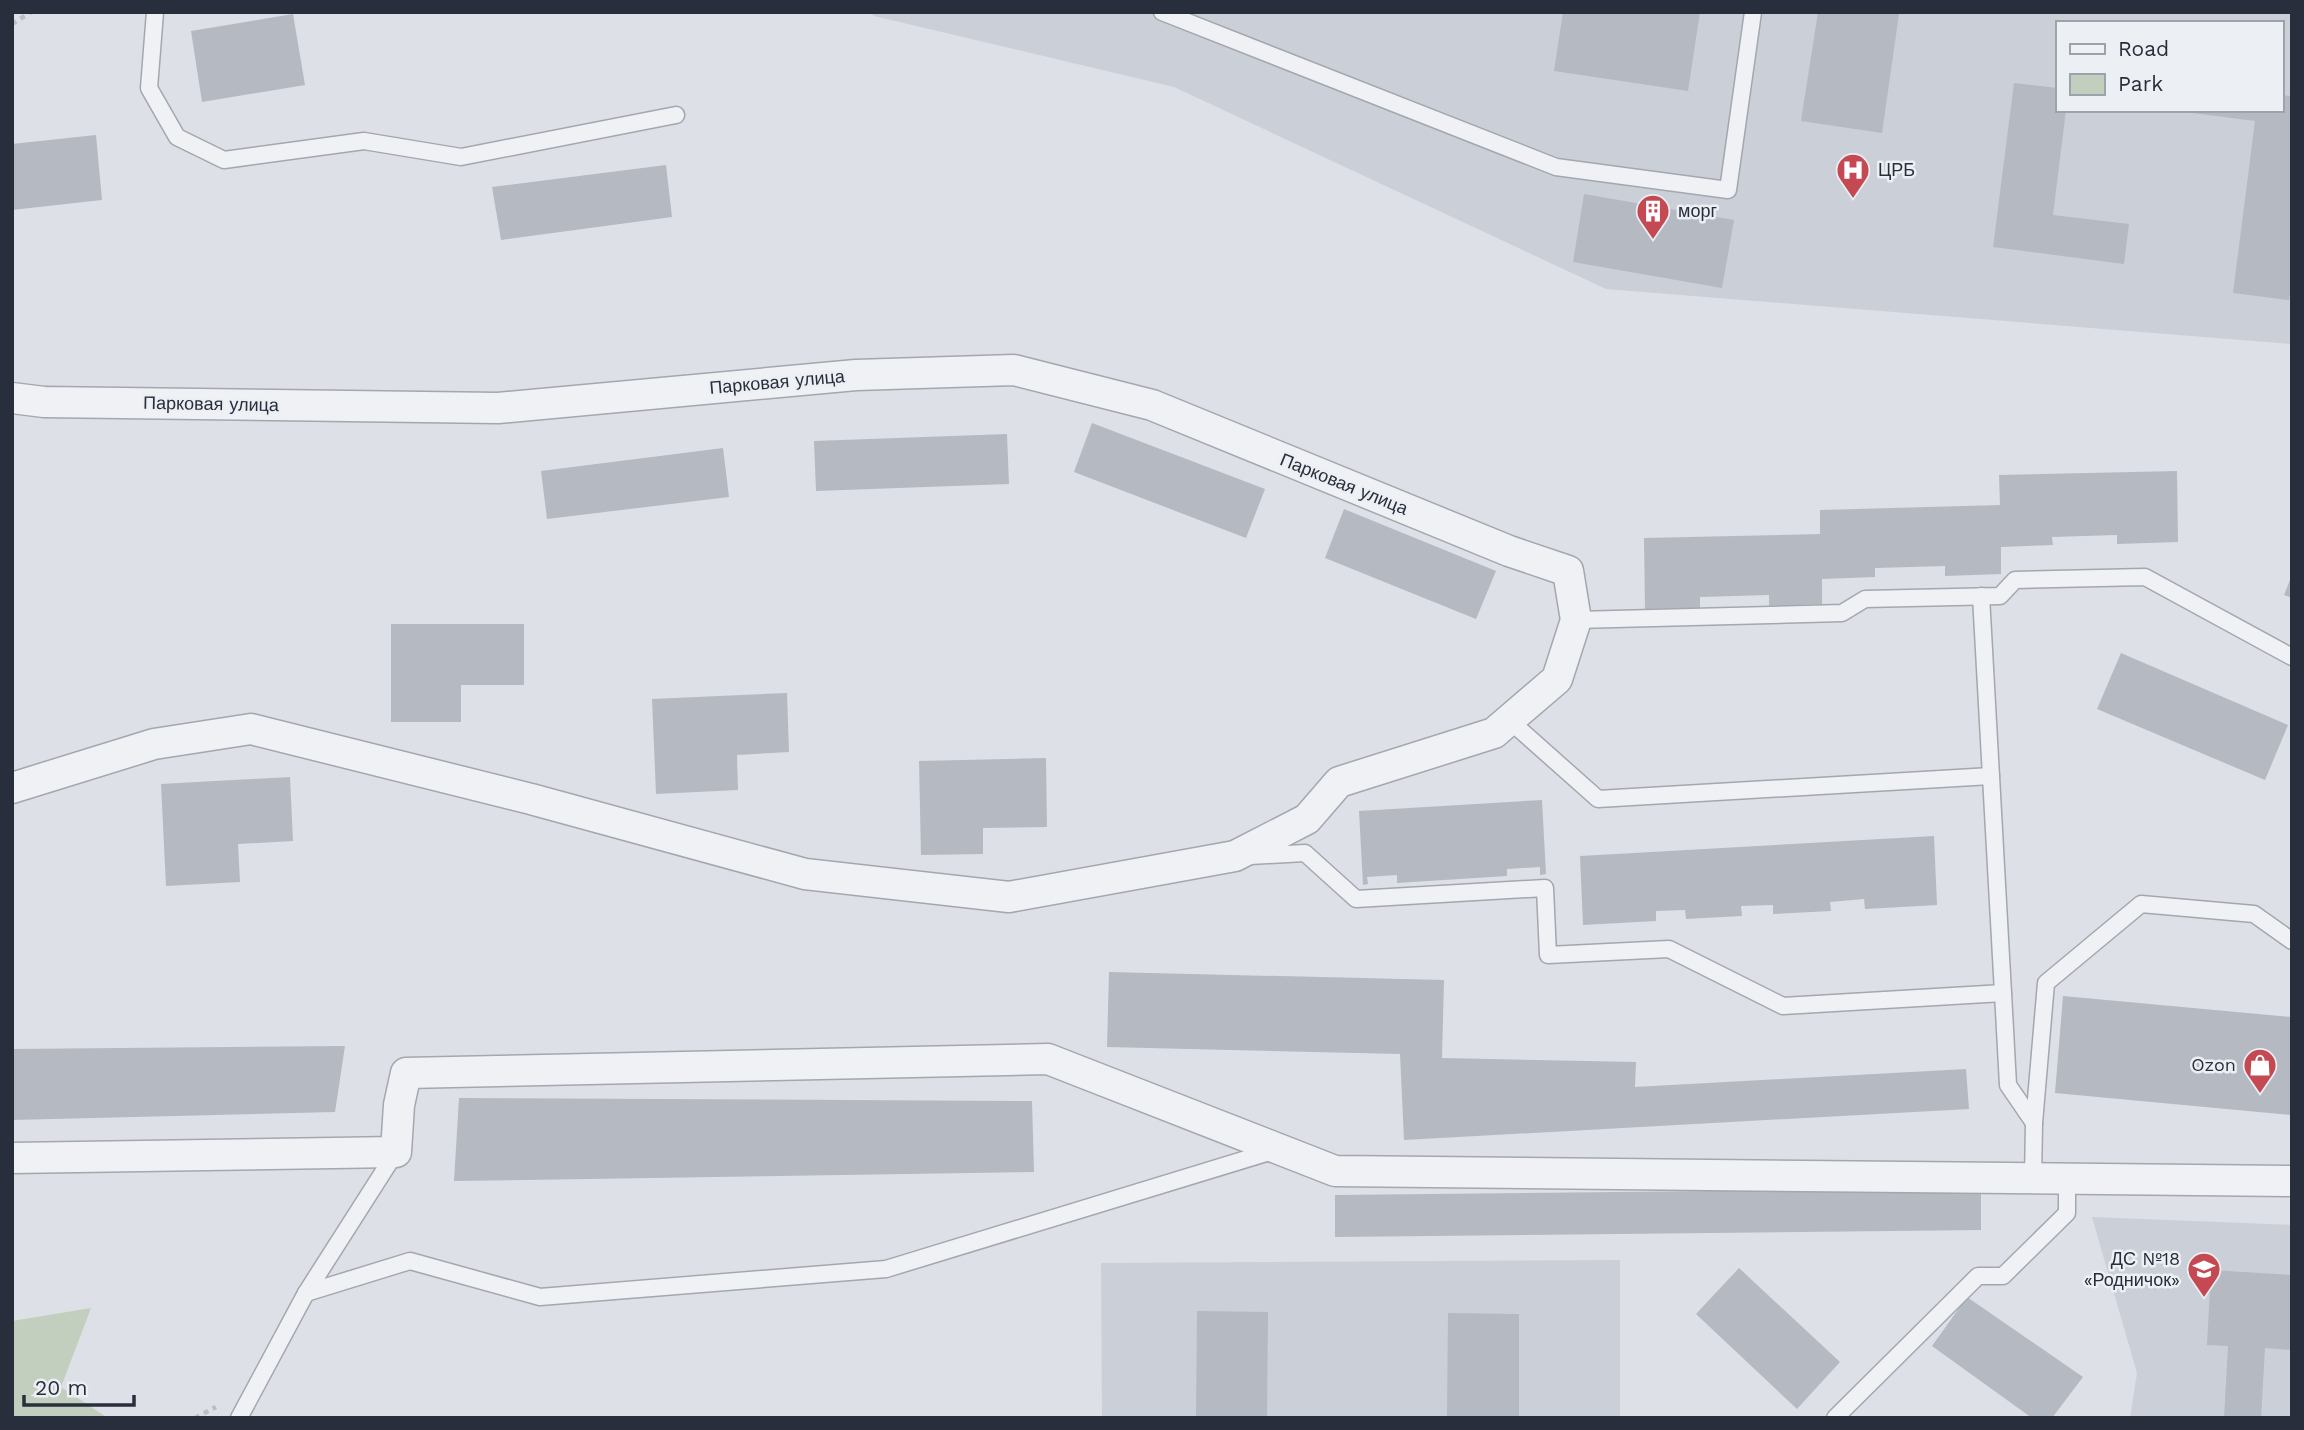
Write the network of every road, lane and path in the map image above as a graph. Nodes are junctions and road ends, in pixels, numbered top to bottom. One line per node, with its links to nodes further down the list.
1 (31, 12): 5 (path)
2 (155, 12): 6 (lane)
3 (1162, 12): 4 (lane)
4 (1753, 12)
5 (12, 24)
6 (676, 115)
7 (12, 398): 9 (street, Парковая улица)
8 (1981, 596): 9 (lane); 10 (lane); 12 (lane)
9 (1576, 620): 11 (street)
10 (2292, 657)
11 (1509, 720): 12 (lane); 14 (street)
12 (1991, 776): 16 (lane)
13 (12, 788): 14 (street)
14 (1235, 856): 16 (lane)
15 (2292, 941): 17 (lane)
16 (2003, 993): 17 (lane)
17 (2034, 1123): 21 (lane)
18 (1278, 1149): 19 (street); 21 (street); 24 (lane)
19 (396, 1152): 20 (street); 24 (lane)
20 (12, 1158)
21 (2033, 1179): 22 (street)
22 (2067, 1180): 23 (street); 26 (lane)
23 (2292, 1181)
24 (306, 1293): 25 (lane)
25 (239, 1418)
26 (1835, 1418)

